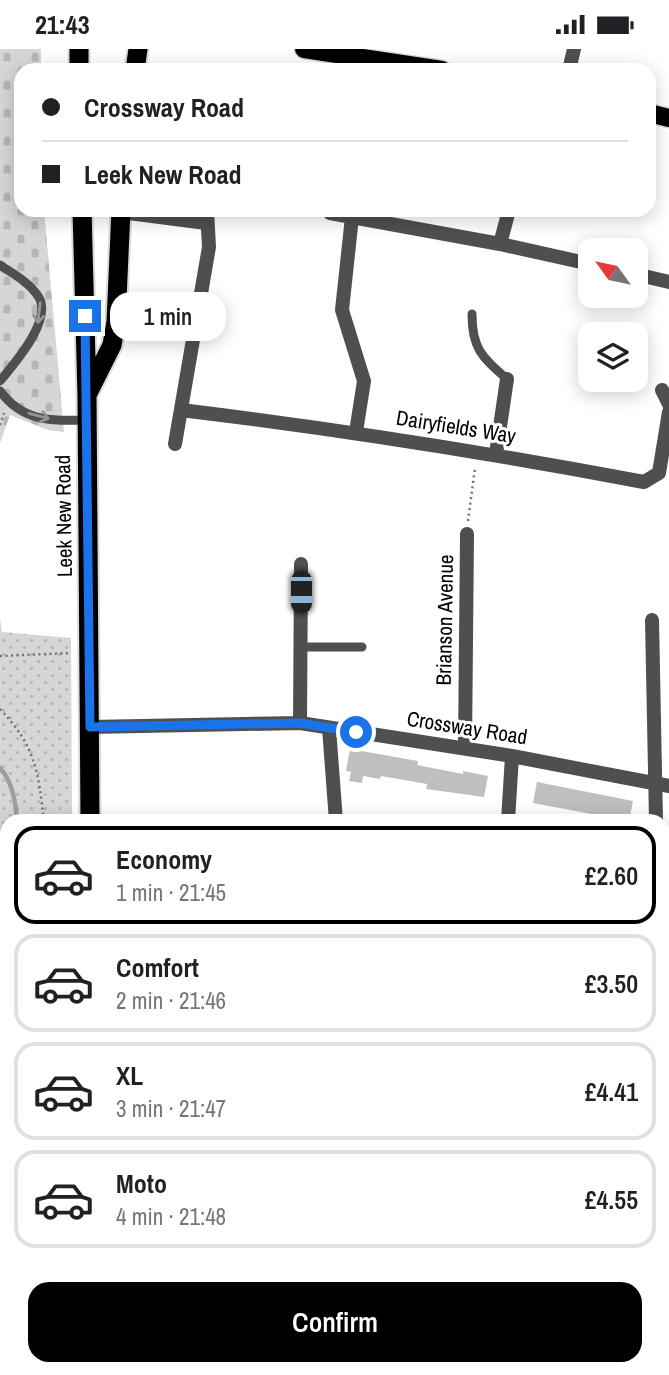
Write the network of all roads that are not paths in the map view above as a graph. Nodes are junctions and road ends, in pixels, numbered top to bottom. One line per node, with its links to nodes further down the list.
1 (304, 49): 2 (main road)
2 (392, 55): 3 (main road)
3 (419, 63)
4 (82, 217): 18 (highway, Leek New Road)
5 (121, 217): 18 (highway)
6 (206, 217): 19 (street)
7 (352, 217): 9 (street); 22 (street)
8 (507, 217): 9 (street)
9 (500, 244): 10 (street)
10 (578, 261)
11 (0, 265): 16 (lane, one-way to 16)
12 (648, 277): 13 (street)
13 (669, 282)
14 (472, 314): 15 (lane)
15 (507, 379): 24 (street)
16 (0, 381)
17 (0, 391): 21 (lane, one-way to 21)
18 (87, 396): 21 (highway, Leek New Road)
19 (181, 410): 22 (street, Dairyfields Way); 23 (street)
20 (669, 412): 24 (street, Dairyfields Way)
21 (86, 420): 31 (highway, Leek New Road)
22 (356, 432): 24 (street, Dairyfields Way)
23 (175, 445)
24 (496, 454)
25 (467, 534): 33 (street, Brianson Avenue)
26 (301, 564): 28 (street)
27 (652, 620): 35 (street)
28 (301, 647): 29 (lane); 30 (street)
29 (362, 647)
30 (300, 723): 31 (street, Crossway Road); 32 (street, Crossway Road)
31 (90, 727): 36 (highway, Leek New Road)
32 (329, 728): 33 (street, Crossway Road); 37 (street)
33 (465, 748): 34 (street, Crossway Road)
34 (512, 756): 35 (street, Crossway Road); 38 (street)
35 (662, 786): 39 (street)
36 (90, 814)
37 (335, 814)
38 (508, 814)
39 (657, 814)

